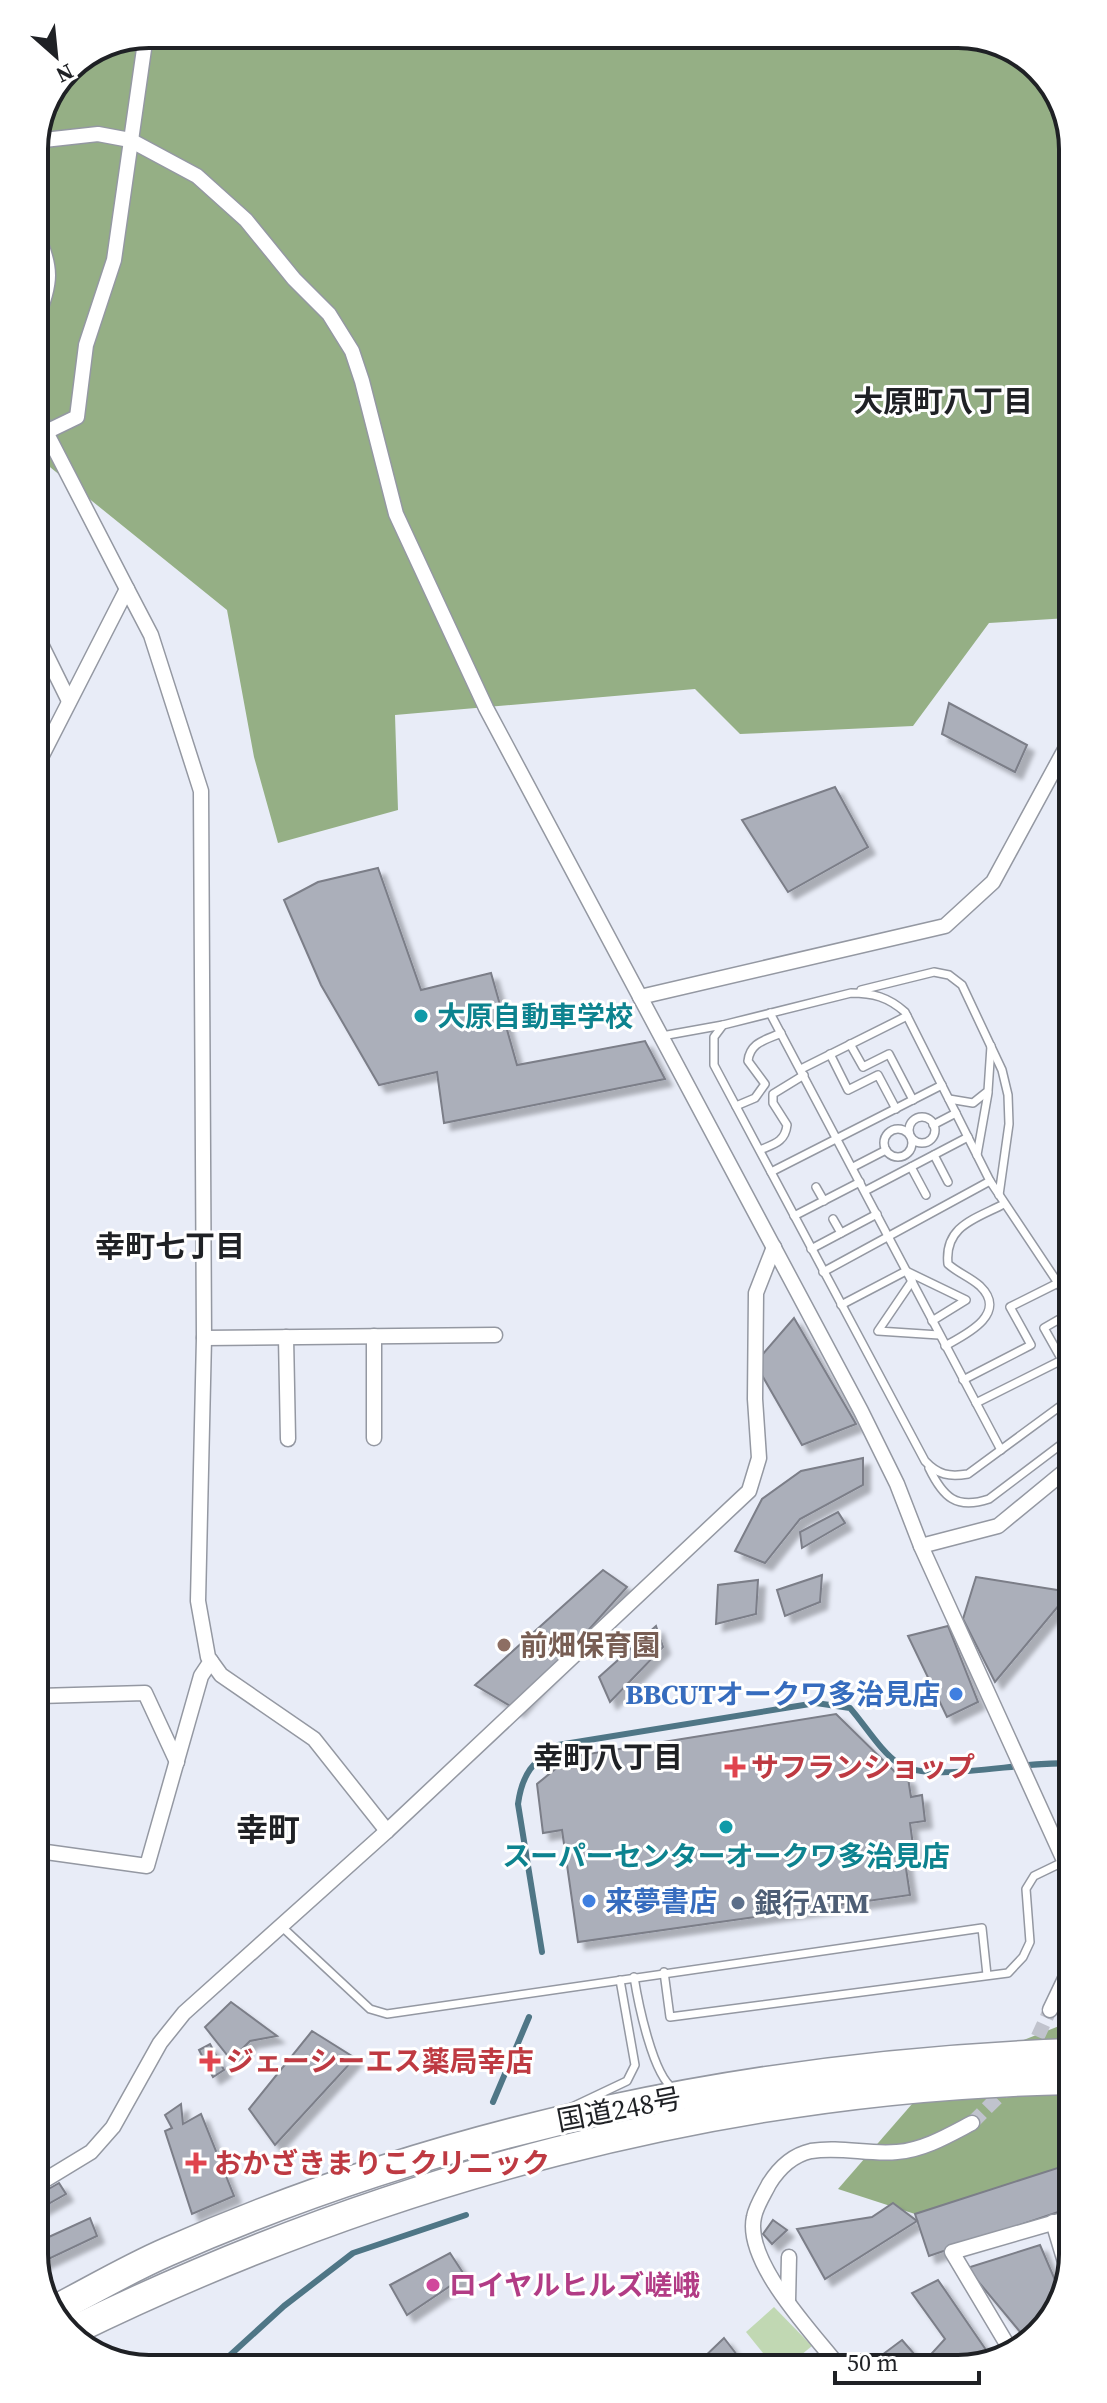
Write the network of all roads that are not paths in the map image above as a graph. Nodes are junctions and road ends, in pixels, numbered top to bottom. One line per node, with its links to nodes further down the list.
1 (144, 49): 3 (street)
2 (48, 140): 3 (street)
3 (130, 140): 6 (street); 14 (street)
4 (48, 261): 5 (street)
5 (48, 285)
6 (48, 431)
7 (48, 436): 8 (street)
8 (127, 589): 10 (street); 69 (street)
9 (48, 658): 10 (street)
10 (69, 701): 11 (street)
11 (48, 743)
12 (1059, 760): 14 (street)
13 (851, 993): 15 (lane); 16 (lane); 21 (lane)
14 (640, 997): 19 (street)
15 (770, 1013): 17 (lane); 18 (lane)
16 (907, 1016): 20 (lane); 24 (lane)
17 (723, 1025): 19 (lane); 28 (lane)
18 (781, 1033): 23 (lane); 28 (lane)
19 (660, 1037): 56 (street)
20 (850, 1044): 22 (lane); 27 (lane)
21 (991, 1045): 25 (lane); 48 (lane)
22 (830, 1054): 23 (lane); 29 (lane)
23 (802, 1072): 34 (lane); 35 (lane)
24 (942, 1085): 26 (lane); 27 (lane)
25 (988, 1091): 26 (lane); 38 (lane)
26 (949, 1099): 30 (lane)
27 (913, 1100): 29 (lane)
28 (736, 1106): 35 (lane)
29 (896, 1109): 34 (lane)
30 (956, 1113): 31 (lane); 33 (lane)
31 (933, 1125): 32 (lane); 32 (lane)
32 (910, 1136): 36 (lane); 36 (lane)
33 (968, 1137): 37 (lane); 38 (lane)
34 (837, 1139): 39 (lane); 41 (lane)
35 (760, 1150): 41 (lane)
36 (886, 1150): 39 (lane)
37 (934, 1155): 40 (lane); 44 (lane)
38 (977, 1155): 42 (lane)
39 (853, 1167): 43 (lane)
40 (911, 1167): 46 (lane); 47 (lane)
41 (771, 1172): 52 (lane)
42 (990, 1181): 48 (lane); 55 (lane)
43 (860, 1182): 46 (lane); 49 (lane)
44 (948, 1182)
45 (816, 1187): 49 (lane)
46 (865, 1191): 51 (lane)
47 (926, 1195)
48 (999, 1196): 50 (lane)
49 (824, 1201): 52 (lane)
50 (1004, 1204): 61 (lane); 70 (lane)
51 (877, 1214): 54 (lane); 55 (lane)
52 (794, 1216): 57 (lane)
53 (833, 1219): 54 (lane)
54 (841, 1233): 57 (lane)
55 (888, 1236): 58 (lane); 59 (lane)
56 (774, 1247): 82 (street); 86 (street)
57 (811, 1249): 59 (lane)
58 (906, 1271): 60 (lane); 62 (lane); 64 (lane)
59 (823, 1272): 62 (lane)
60 (912, 1281): 64 (lane); 66 (lane)
61 (1058, 1283): 73 (lane)
62 (841, 1305): 80 (lane)
63 (1059, 1319): 71 (lane)
64 (932, 1321): 66 (lane)
65 (495, 1335): 67 (street)
66 (939, 1335): 70 (lane)
67 (374, 1336): 68 (street); 76 (street)
68 (286, 1337): 69 (street); 77 (street)
69 (204, 1338): 83 (street)
70 (945, 1346): 73 (lane)
71 (1059, 1355)
72 (1059, 1362): 74 (lane)
73 (963, 1380): 74 (lane)
74 (976, 1403): 79 (lane)
75 (1059, 1407): 79 (lane)
76 (374, 1438)
77 (288, 1439)
78 (1059, 1446): 80 (lane)
79 (1001, 1450): 80 (lane)
80 (925, 1461)
81 (1059, 1476): 82 (street)
82 (921, 1546): 87 (street)
83 (211, 1661): 85 (street); 86 (street)
84 (48, 1696): 85 (street)
85 (177, 1762): 88 (street)
86 (387, 1831): 90 (street)
87 (1059, 1848)
88 (48, 1852)
89 (1059, 1864): 92 (lane)
90 (281, 1926): 94 (lane); 102 (street)
91 (664, 1972): 92 (lane); 92 (lane); 93 (lane)
92 (987, 1975)
93 (634, 1977): 94 (lane); 99 (lane)
94 (620, 1980): 100 (lane)
95 (1059, 1991): 96 (street)
96 (1050, 2010)
97 (1059, 2054): 99 (highway, 国道248号)
98 (1059, 2081): 109 (highway, 国道248号)
99 (687, 2096): 100 (highway, 国道248号)
100 (552, 2121): 108 (highway, 国道248号)
101 (972, 2123): 107 (street)
102 (48, 2178)
103 (1059, 2220): 104 (street)
104 (1053, 2222): 105 (street); 110 (street)
105 (1059, 2242)
106 (789, 2257): 107 (street)
107 (788, 2301): 111 (street)
108 (62, 2306)
109 (80, 2327)
110 (1006, 2343)
111 (830, 2355)

